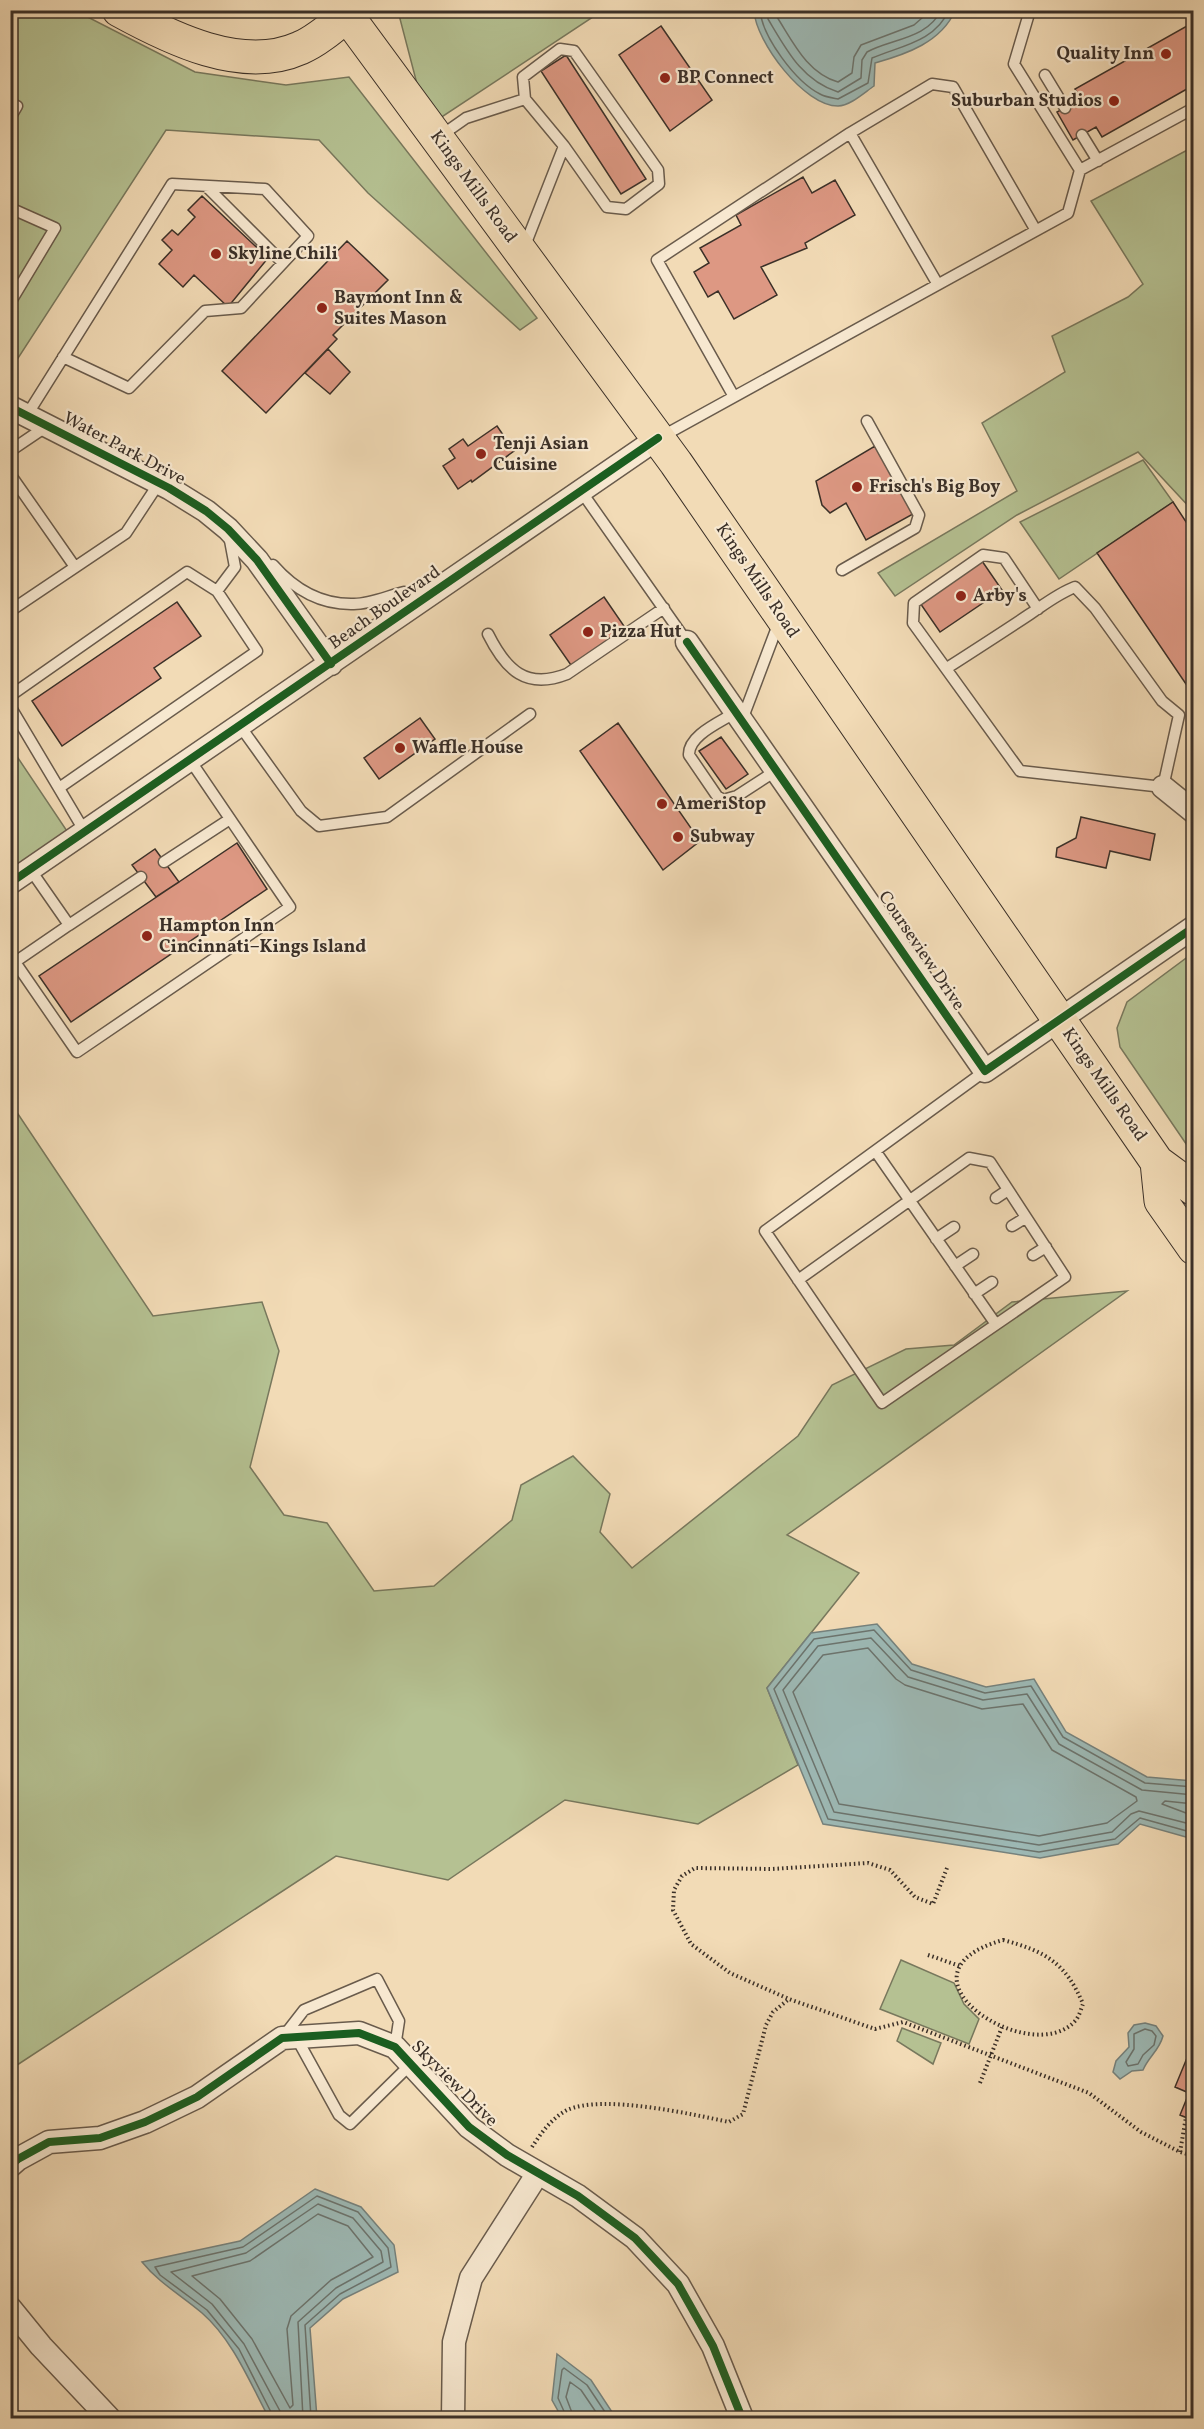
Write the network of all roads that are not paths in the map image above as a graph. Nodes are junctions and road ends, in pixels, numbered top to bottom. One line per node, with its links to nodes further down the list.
1 (119, 10): 3 (main road)
2 (1025, 10): 15 (lane)
3 (348, 12): 12 (main road, Kings Mills Road)
4 (1045, 75): 7 (lane)
5 (525, 99): 12 (lane); 13 (lane); 13 (lane)
6 (10, 104): 9 (lane)
7 (1065, 108)
8 (1194, 108): 14 (lane)
9 (10, 118)
10 (850, 133): 18 (lane); 21 (lane); 24 (lane)
11 (1082, 135): 14 (lane)
12 (437, 138): 19 (main road, Kings Mills Road)
13 (564, 146): 19 (lane)
14 (1098, 161): 15 (lane)
15 (1080, 170): 18 (lane)
16 (206, 186): 20 (lane); 20 (lane); 23 (lane)
17 (10, 208): 22 (lane)
18 (1035, 229): 21 (lane)
19 (522, 254): 28 (main road, Kings Mills Road)
20 (283, 263): 23 (lane)
21 (937, 283): 24 (lane)
22 (10, 303)
23 (63, 357): 25 (lane)
24 (733, 395): 28 (lane)
25 (19, 411): 27 (street, Water Park Drive)
26 (867, 421): 35 (lane)
27 (48, 426): 29 (lane); 31 (street, Water Park Drive)
28 (658, 438): 32 (street, Beach Boulevard); 41 (main road, Kings Mills Road)
29 (10, 451)
30 (10, 474): 34 (lane)
31 (159, 483): 33 (street, Water Park Drive); 34 (lane)
32 (581, 491): 37 (street, Beach Boulevard); 38 (lane)
33 (228, 529): 36 (lane); 37 (lane); 44 (street, Water Park Drive)
34 (75, 567): 40 (lane)
35 (842, 570)
36 (217, 591): 46 (lane); 54 (lane)
37 (421, 601): 44 (street, Beach Boulevard)
38 (664, 608): 42 (lane); 43 (lane)
39 (1038, 609): 45 (lane); 45 (lane); 53 (lane)
40 (10, 611)
41 (781, 616): 49 (lane); 64 (main road, Kings Mills Road)
42 (489, 634)
43 (687, 642): 49 (street, Courseview Drive)
44 (331, 664): 50 (street, Beach Boulevard)
45 (947, 668): 53 (lane)
46 (10, 696)
47 (10, 706): 54 (lane)
48 (530, 714): 50 (lane)
49 (739, 716): 52 (street, Courseview Drive); 52 (lane)
50 (240, 726): 51 (street, Beach Boulevard)
51 (190, 760): 56 (lane); 57 (street, Beach Boulevard)
52 (777, 770): 65 (street, Courseview Drive)
53 (1163, 787): 55 (street)
54 (59, 788): 57 (lane)
55 (1194, 813)
56 (230, 819): 58 (lane); 62 (lane)
57 (85, 832): 59 (street, Beach Boulevard)
58 (164, 862)
59 (30, 869): 61 (street, Beach Boulevard); 62 (lane)
60 (141, 877): 62 (lane)
61 (10, 883)
62 (69, 925)
63 (1194, 927): 64 (street)
64 (1059, 1021): 65 (street); 67 (main road, Kings Mills Road)
65 (985, 1071): 66 (lane)
66 (876, 1152): 71 (lane); 81 (lane)
67 (1157, 1162): 68 (main road, Kings Mills Road); 77 (main road, Kings Mills Road)
68 (1194, 1189)
69 (1008, 1190): 70 (lane); 71 (lane); 72 (lane)
70 (996, 1198)
71 (910, 1200): 75 (lane); 81 (lane)
72 (1026, 1218): 73 (lane); 76 (lane)
73 (1012, 1226)
74 (954, 1227): 75 (lane)
75 (936, 1239): 80 (lane)
76 (1046, 1247): 79 (lane); 84 (lane)
77 (1194, 1248)
78 (973, 1254): 80 (lane)
79 (1033, 1255)
80 (955, 1266): 83 (lane)
81 (798, 1280): 84 (lane)
82 (992, 1282): 83 (lane)
83 (974, 1294): 84 (lane)
84 (995, 1323)
85 (289, 2038): 86 (street, Skyview Drive); 86 (lane); 87 (lane); 88 (street)
86 (395, 2047): 87 (street, Skyview Drive)
87 (412, 2063): 89 (street, Skyview Drive)
88 (10, 2166)
89 (529, 2168): 92 (street); 93 (street, Skyview Drive)
90 (10, 2308): 91 (street)
91 (109, 2418)
92 (453, 2418)
93 (742, 2418)

